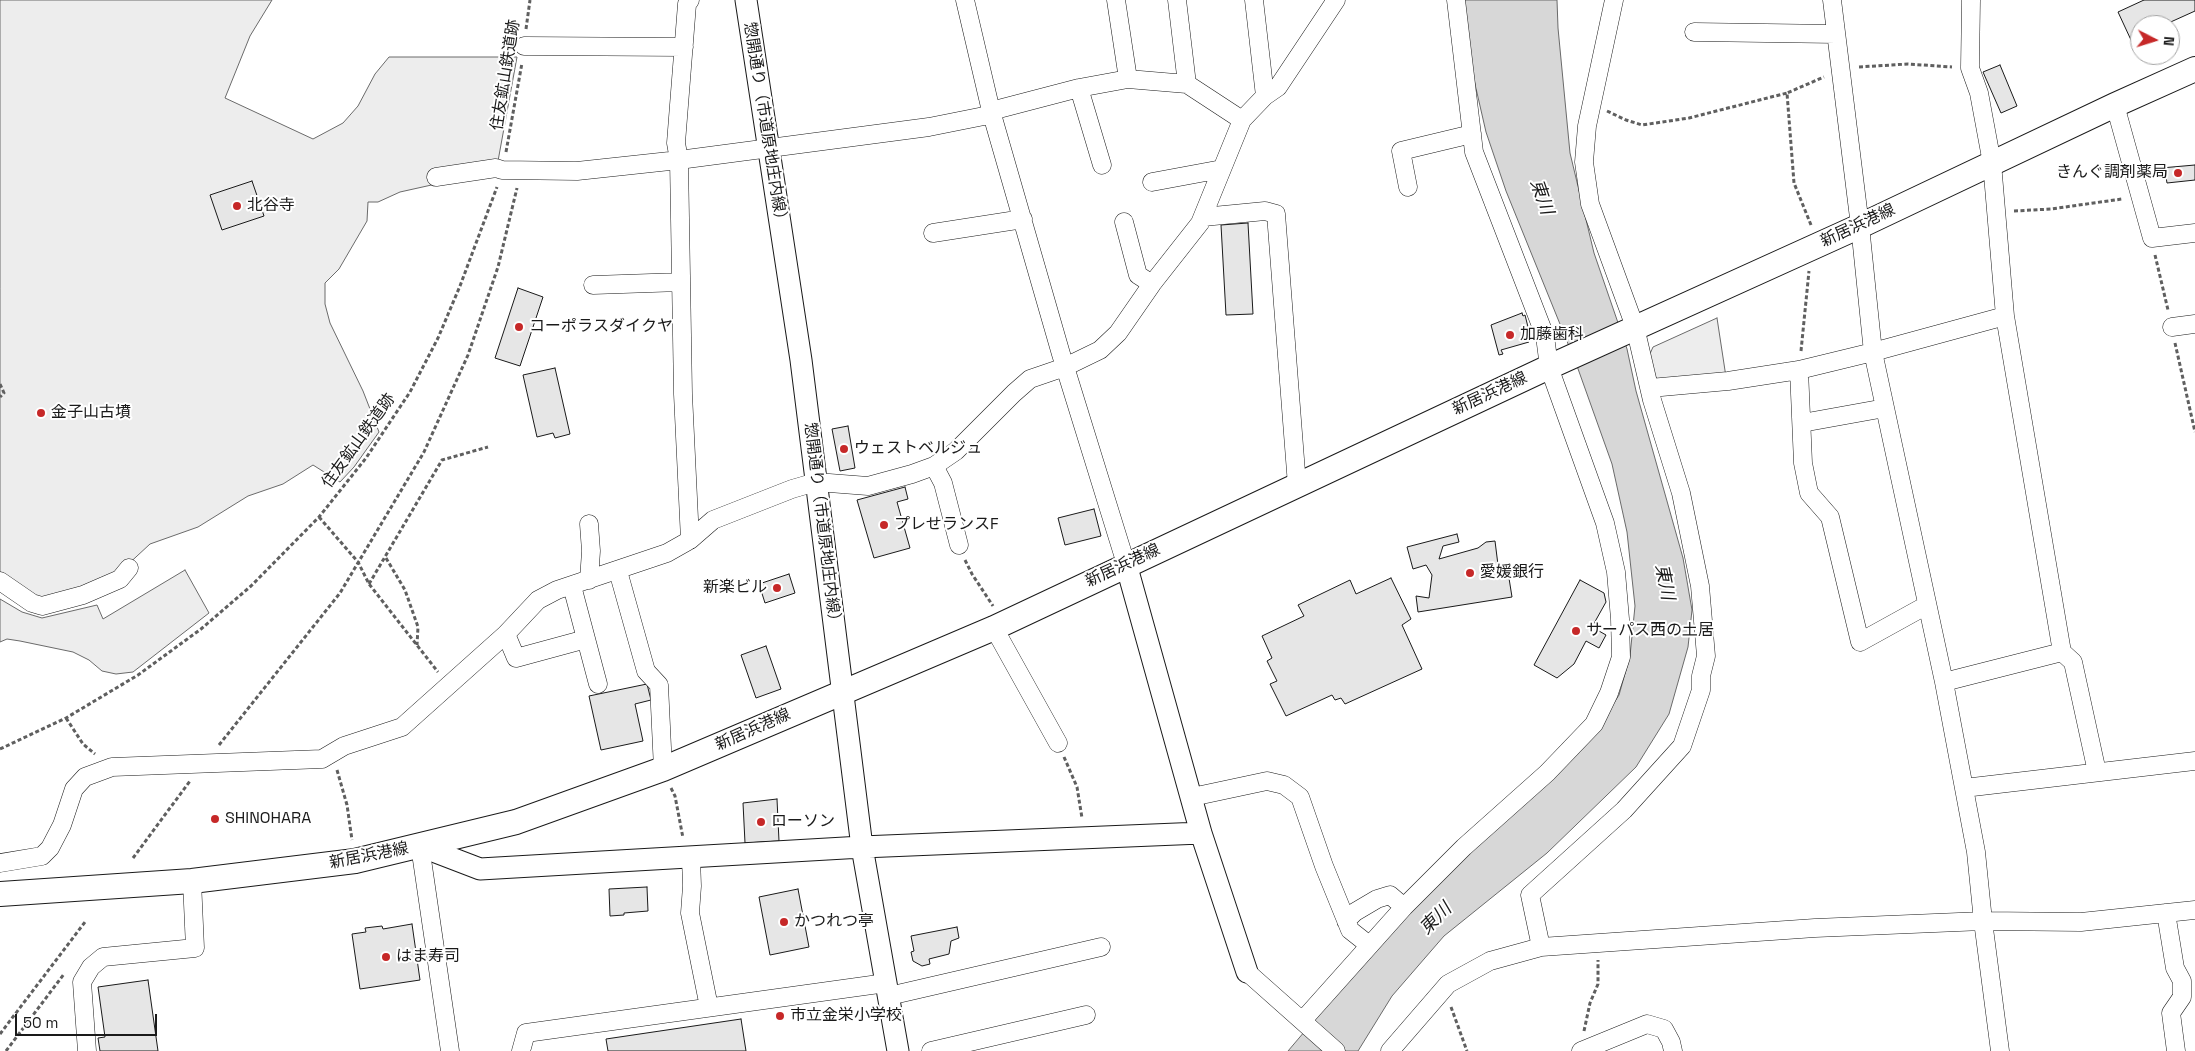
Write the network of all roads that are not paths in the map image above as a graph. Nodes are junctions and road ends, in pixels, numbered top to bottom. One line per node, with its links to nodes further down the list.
1 (690, 0): 15 (street)
2 (746, 0): 25 (street, 惣開通り（市道原地庄内線）)
3 (965, 0): 22 (street)
4 (1116, 0): 17 (street)
5 (1177, 0): 18 (street)
6 (1254, 0): 20 (street)
7 (1336, 0): 20 (street)
8 (1456, 0): 24 (street)
9 (1614, 0): 45 (street)
10 (1832, 0): 13 (street)
11 (1971, 0): 27 (street)
12 (1694, 32): 13 (street)
13 (1836, 34): 36 (street)
14 (524, 46): 15 (street)
15 (684, 47): 26 (street)
16 (2195, 69): 21 (main road, 新居浜港線)
17 (1128, 79): 18 (street); 19 (street)
18 (1187, 84): 23 (street)
19 (1079, 88): 22 (street); 28 (street)
20 (1266, 96): 23 (street)
21 (2115, 105): 27 (main road, 新居浜港線); 38 (street)
22 (991, 111): 25 (street); 34 (street)
23 (1242, 120): 29 (street)
24 (1472, 134): 32 (street); 47 (street)
25 (769, 148): 26 (street); 54 (street, 惣開通り（市道原地庄内線）)
26 (679, 160): 30 (street); 39 (street)
27 (1992, 163): 36 (main road, 新居浜港線); 42 (street)
28 (1102, 165)
29 (1222, 169): 31 (street); 33 (street)
30 (436, 177)
31 (1152, 182)
32 (1408, 187)
33 (1203, 217): 41 (street); 55 (street)
34 (1023, 219): 37 (street); 48 (street)
35 (1124, 222): 41 (street)
36 (1860, 226): 45 (main road, 新居浜港線); 46 (street)
37 (933, 233)
38 (2195, 233)
39 (681, 282): 40 (street); 57 (street)
40 (593, 284)
41 (1152, 284): 48 (street)
42 (2005, 316): 46 (street); 69 (street)
43 (2195, 324): 44 (street)
44 (2172, 327)
45 (1634, 328): 47 (main road, 新居浜港線); 50 (street)
46 (1873, 352): 49 (street); 51 (street)
47 (1553, 365): 55 (main road, 新居浜港線); 86 (street)
48 (1065, 367): 53 (street); 59 (street)
49 (1799, 370): 50 (street); 52 (street)
50 (1650, 388): 92 (street)
51 (1885, 408): 52 (street); 65 (street)
52 (1802, 423): 65 (street)
53 (934, 466): 54 (street); 58 (street)
54 (816, 482): 57 (street); 72 (street, 惣開通り（市道原地庄内線）)
55 (1297, 485): 59 (main road, 新居浜港線)
56 (589, 524): 62 (street)
57 (690, 540): 61 (street)
58 (959, 546)
59 (1126, 564): 66 (main road, 新居浜港線); 78 (street)
60 (129, 568): 63 (street)
61 (618, 571): 62 (street); 75 (street)
62 (589, 580): 64 (street)
63 (0, 581)
64 (572, 586): 67 (street); 68 (street)
65 (1927, 605): 70 (street)
66 (999, 625): 72 (main road, 新居浜港線); 73 (street)
67 (506, 634): 68 (street); 83 (street)
68 (586, 639): 71 (street)
69 (2062, 652): 70 (street); 76 (street)
70 (1944, 682): 77 (street)
71 (598, 684)
72 (843, 690): 75 (main road, 新居浜港線); 81 (street, 惣開通り（市道原地庄内線）)
73 (1058, 743)
74 (2195, 761): 76 (street)
75 (663, 769): 80 (main road, 新居浜港線)
76 (2097, 772): 77 (street)
77 (1964, 788): 90 (street)
78 (1192, 797): 79 (street); 89 (street)
79 (1201, 833): 81 (street); 94 (street)
80 (420, 846): 82 (street); 84 (main road, 新居浜港線); 100 (street)
81 (862, 847): 82 (street); 95 (street, 惣開通り（市道原地庄内線）)
82 (689, 858): 96 (street)
83 (0, 863)
84 (192, 881): 85 (main road, 新居浜港線); 99 (street)
85 (0, 894)
86 (1404, 908): 89 (street); 91 (street)
87 (2195, 910): 88 (street)
88 (2166, 914): 90 (street); 109 (street)
89 (1346, 921): 91 (street)
90 (1983, 921): 92 (street); 108 (street)
91 (1370, 945): 98 (street)
92 (1541, 946): 105 (street)
93 (1101, 947): 95 (street)
94 (1247, 972): 98 (street)
95 (888, 989): 96 (street); 102 (street, 惣開通り（市道原地庄内線）)
96 (709, 1008): 101 (street)
97 (1086, 1015): 103 (street)
98 (1305, 1022): 104 (street)
99 (87, 1051)
100 (450, 1051)
101 (520, 1051)
102 (898, 1051)
103 (931, 1051)
104 (1336, 1051)
105 (1390, 1051)
106 (1582, 1051): 107 (street)
107 (1673, 1051)
108 (2000, 1051)
109 (2176, 1051)

